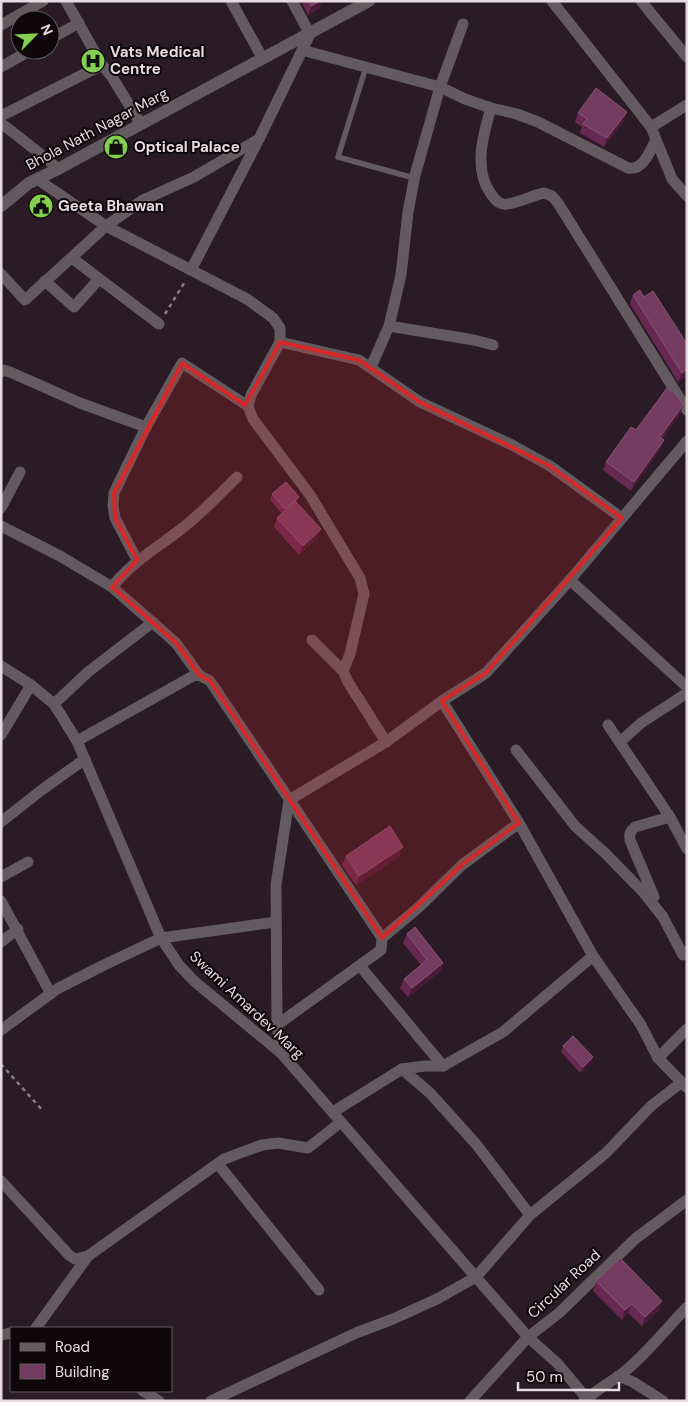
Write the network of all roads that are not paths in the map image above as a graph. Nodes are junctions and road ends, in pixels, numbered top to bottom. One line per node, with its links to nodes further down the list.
1 (43, 1): 9 (street)
2 (66, 1): 8 (street)
3 (231, 1): 15 (street)
4 (292, 1): 12 (street)
5 (370, 1): 12 (street, Bhola Nath Nagar Marg)
6 (552, 1): 26 (street)
7 (641, 1): 14 (street)
8 (79, 23): 11 (street); 17 (street)
9 (1, 24)
10 (463, 24): 20 (street)
11 (60, 33)
12 (310, 34): 13 (street); 15 (street, Bhola Nath Nagar Marg)
13 (302, 50): 19 (street); 27 (street)
14 (687, 57)
15 (263, 59): 25 (street, Bhola Nath Nagar Marg)
16 (13, 60): 18 (street)
17 (102, 65): 23 (street); 25 (street)
18 (1, 67)
19 (366, 67): 20 (street); 30 (lane)
20 (440, 87): 22 (street); 30 (street)
21 (687, 105): 26 (street)
22 (491, 108): 28 (street); 47 (street)
23 (1, 116)
24 (1, 123): 29 (street)
25 (141, 124): 29 (street, Bhola Nath Nagar Marg)
26 (651, 127): 28 (street)
27 (259, 139): 34 (street); 36 (street)
28 (656, 140): 32 (street)
29 (58, 170): 31 (street, Bhola Nath Nagar Marg)
30 (415, 178): 41 (street)
31 (37, 179): 33 (street, Bhola Nath Nagar Marg); 34 (street)
32 (687, 196)
33 (1, 206)
34 (106, 226): 35 (street); 36 (street)
35 (72, 258): 38 (street); 39 (street)
36 (191, 270): 42 (street)
37 (1, 274): 39 (street)
38 (99, 279): 39 (street); 40 (street)
39 (46, 281)
40 (159, 324)
41 (389, 326): 43 (street); 44 (street)
42 (280, 342): 44 (street); 46 (street)
43 (493, 345)
44 (371, 367): 54 (street)
45 (1, 372): 48 (street)
46 (248, 406): 48 (street); 62 (street)
47 (687, 410)
48 (146, 427): 56 (street)
49 (687, 441): 54 (street)
50 (20, 472): 52 (street)
51 (237, 477): 56 (street)
52 (5, 489): 53 (street)
53 (1, 508)
54 (622, 518): 57 (street)
55 (1, 526): 58 (street)
56 (137, 560): 58 (street)
57 (570, 580): 65 (street); 67 (street)
58 (112, 587): 59 (street)
59 (154, 622): 63 (street); 68 (street)
60 (312, 640): 62 (street)
61 (1, 666): 64 (street, Swami Amardev Marg)
62 (343, 671): 72 (street)
63 (200, 675): 71 (street); 76 (street)
64 (31, 685): 68 (street, Swami Amardev Marg); 70 (street)
65 (687, 687)
66 (687, 693): 73 (street)
67 (442, 701): 72 (street); 79 (street)
68 (54, 704): 71 (street, Swami Amardev Marg)
69 (608, 725): 73 (street)
70 (1, 735)
71 (77, 741): 75 (street, Swami Amardev Marg)
72 (386, 742): 76 (street)
73 (620, 742): 77 (street)
74 (516, 750): 90 (street)
75 (85, 759): 78 (street); 87 (street, Swami Amardev Marg)
76 (289, 800): 85 (street); 88 (street)
77 (670, 817): 80 (street); 83 (street)
78 (1, 822)
79 (519, 824): 88 (street); 91 (street)
80 (687, 849)
81 (28, 862): 82 (street)
82 (1, 877)
83 (654, 896)
84 (1, 901): 86 (street)
85 (276, 922): 87 (street); 94 (street)
86 (18, 930): 89 (street); 93 (street)
87 (161, 938): 93 (street); 97 (street, Swami Amardev Marg)
88 (382, 938): 92 (street)
89 (1, 942)
90 (687, 952)
91 (593, 956): 98 (street); 99 (street)
92 (360, 966): 94 (street); 99 (street)
93 (51, 994): 96 (street)
94 (277, 1025): 97 (street)
95 (687, 1028): 98 (street)
96 (1, 1030)
97 (281, 1054): 102 (street, Swami Amardev Marg)
98 (658, 1058): 101 (street)
99 (443, 1066): 100 (street)
100 (402, 1069): 102 (street); 107 (street)
101 (684, 1085): 107 (street)
102 (333, 1112): 103 (street, Swami Amardev Marg)
103 (341, 1122): 104 (street); 109 (street, Swami Amardev Marg)
104 (218, 1164): 108 (street); 110 (street)
105 (1, 1181): 108 (street)
106 (687, 1200): 113 (street, Circular Road)
107 (530, 1215): 109 (street)
108 (88, 1256): 112 (street)
109 (476, 1277): 113 (street, Swami Amardev Marg); 118 (street)
110 (319, 1290)
111 (687, 1306): 114 (street)
112 (37, 1327)
113 (528, 1337): 116 (street, Swami Amardev Marg); 119 (street, Circular Road)
114 (618, 1376): 116 (street); 120 (street)
115 (146, 1392): 117 (street)
116 (587, 1400)
117 (159, 1401)
118 (211, 1401)
119 (470, 1401)
120 (663, 1401)

